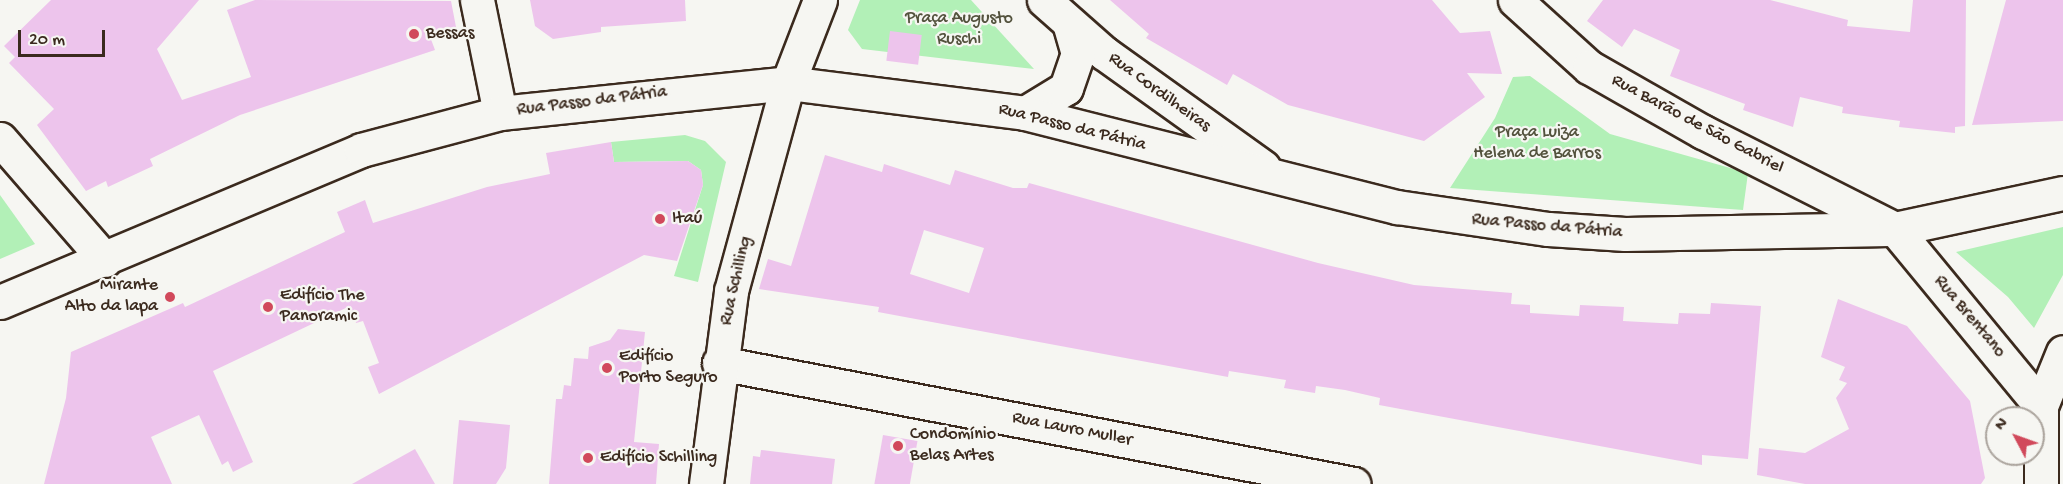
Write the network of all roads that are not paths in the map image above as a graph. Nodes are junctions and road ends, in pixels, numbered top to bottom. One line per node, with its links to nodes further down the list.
1 (477, 0): 7 (street)
2 (820, 0): 6 (street, Rua Schilling)
3 (1044, 0): 5 (street, Rua Cordilheiras)
4 (1515, 0): 12 (street, Rua Barão de São Gabriel)
5 (1070, 26): 8 (street); 10 (street, Rua Cordilheiras)
6 (788, 83): 7 (street, Rua Passo da Pátria); 8 (street, Rua Passo da Pátria); 16 (street, Rua Schilling)
7 (500, 113): 13 (street, Rua Passo da Pátria)
8 (1025, 113): 10 (street, Rua Passo da Pátria)
9 (0, 139): 13 (street)
10 (1279, 179): 12 (street, Rua Passo da Pátria)
11 (2063, 193): 12 (street, Rua Passo da Pátria)
12 (1895, 229): 17 (street, Rua Brentano)
13 (105, 260): 14 (street, Rua Passo da Pátria)
14 (0, 302)
15 (2063, 352): 17 (street)
16 (719, 363): 19 (street, Rua Schilling); 20 (street, Rua Lauro Muller)
17 (2041, 406)
18 (2041, 466): 21 (street)
19 (706, 484)
20 (1354, 484)
21 (2041, 484)

